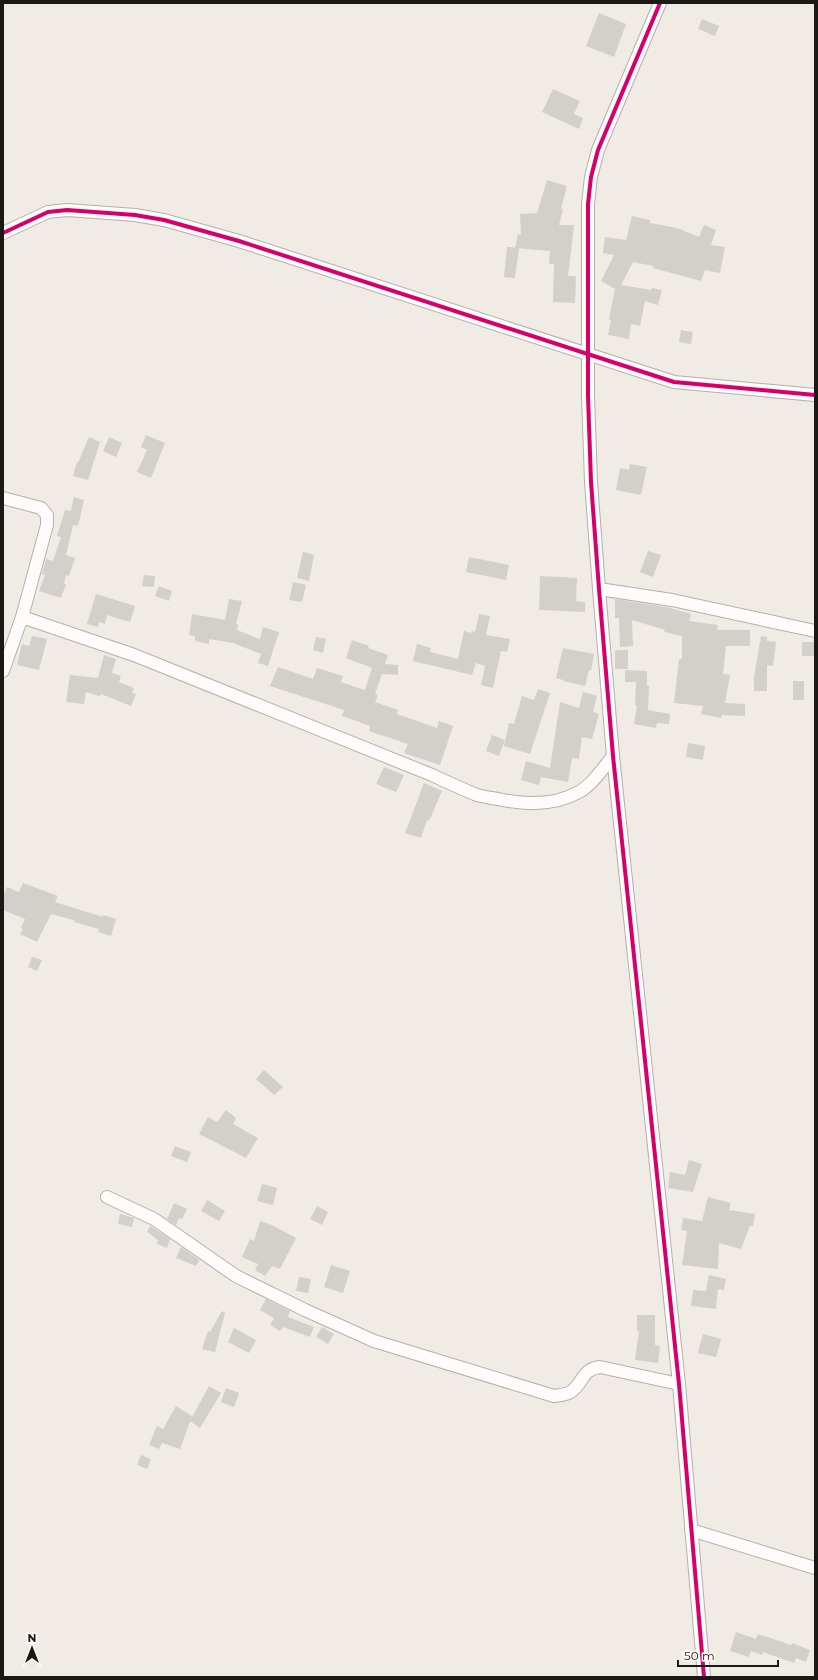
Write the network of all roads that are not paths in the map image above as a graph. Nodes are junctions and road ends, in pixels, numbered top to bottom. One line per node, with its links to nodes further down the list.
1 (660, 3): 3 (street)
2 (3, 233): 3 (street)
3 (587, 354): 4 (street); 6 (street)
4 (815, 395)
5 (3, 498): 7 (street)
6 (599, 589): 8 (street); 10 (street)
7 (22, 617): 9 (street); 10 (street)
8 (815, 631)
9 (3, 671)
10 (613, 756): 12 (street)
11 (107, 1197): 12 (street)
12 (679, 1384): 13 (street)
13 (691, 1530): 14 (street); 15 (street)
14 (815, 1568)
15 (704, 1677)

